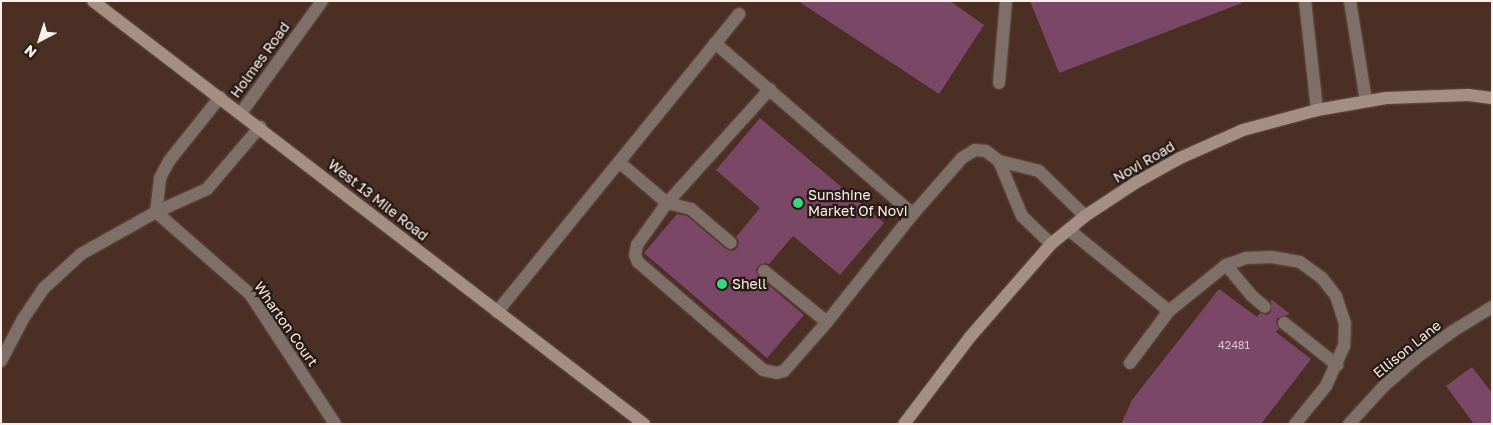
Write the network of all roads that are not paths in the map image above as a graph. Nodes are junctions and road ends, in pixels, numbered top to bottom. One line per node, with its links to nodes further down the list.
1 (93, 1): 10 (main road, West 13 Mile Road)
2 (322, 1): 14 (street, Holmes Road)
3 (1006, 1): 8 (street)
4 (1305, 1): 13 (street)
5 (1350, 1): 12 (street)
6 (739, 14): 7 (street)
7 (715, 43): 9 (street); 17 (street)
8 (999, 84)
9 (770, 89): 18 (street); 20 (street)
10 (220, 97): 14 (main road, West 13 Mile Road); 19 (street)
11 (1492, 98): 12 (main road, Novi Road)
12 (1366, 101): 13 (main road, Novi Road)
13 (1317, 110): 21 (main road, Novi Road)
14 (241, 113): 15 (main road, West 13 Mile Road)
15 (260, 127): 19 (street); 29 (main road, West 13 Mile Road)
16 (999, 161): 20 (street); 21 (street); 24 (street)
17 (619, 162): 18 (street); 29 (street)
18 (667, 204): 23 (street); 31 (street)
19 (156, 212): 33 (street); 36 (street, Wharton Court)
20 (913, 214): 31 (street)
21 (1084, 216): 22 (main road, Novi Road)
22 (1069, 230): 24 (main road, Novi Road); 30 (street)
23 (731, 242)
24 (1051, 244): 38 (main road, Novi Road)
25 (1226, 265): 28 (street); 30 (street); 35 (street)
26 (764, 271): 31 (street)
27 (1492, 306): 40 (street, Ellison Lane)
28 (1265, 307)
29 (497, 312): 37 (main road, West 13 Mile Road)
30 (1169, 312): 34 (street)
31 (827, 322)
32 (1284, 323): 35 (street)
33 (1, 361)
34 (1130, 363)
35 (1337, 365): 39 (street)
36 (335, 424)
37 (644, 424)
38 (904, 424)
39 (1295, 424)
40 (1349, 424)

